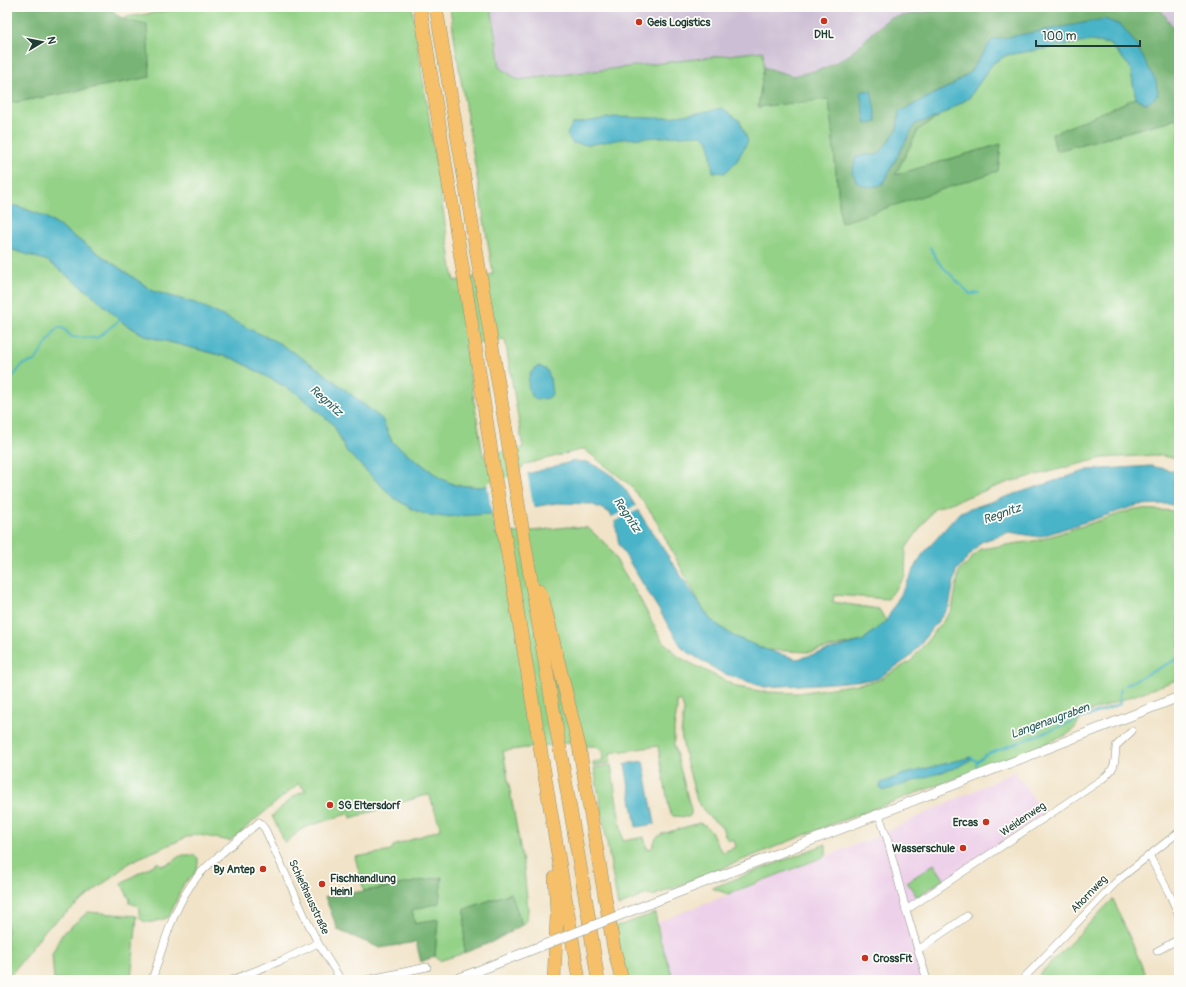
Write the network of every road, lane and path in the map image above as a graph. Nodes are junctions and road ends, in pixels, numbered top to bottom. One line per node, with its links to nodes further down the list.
1 (420, 7): 8 (highway)
2 (436, 7): 3 (highway)
3 (526, 552): 4 (highway); 4 (highway)
4 (556, 682): 7 (highway); 29 (highway)
5 (1179, 698): 9 (street)
6 (1132, 732): 12 (street, Weidenweg)
7 (566, 765): 27 (highway); 28 (highway)
8 (546, 775): 25 (highway); 26 (highway)
9 (879, 815): 12 (street); 24 (street, bridge)
10 (1179, 832): 11 (street, Ahornweg)
11 (1149, 855): 13 (street); 31 (street, Ahornweg)
12 (906, 910): 17 (street)
13 (1179, 915)
14 (967, 916): 17 (street)
15 (1179, 939): 18 (street)
16 (318, 943): 20 (street, Schießhausstraße); 21 (street); 22 (street, Schießhausstraße)
17 (918, 950): 30 (street)
18 (1157, 951)
19 (427, 966): 23 (street)
20 (152, 980)
21 (232, 980)
22 (341, 980)
23 (354, 980)
24 (455, 980)
25 (554, 980)
26 (579, 980)
27 (598, 980)
28 (607, 980)
29 (622, 980)
30 (927, 980)
31 (1022, 980)

